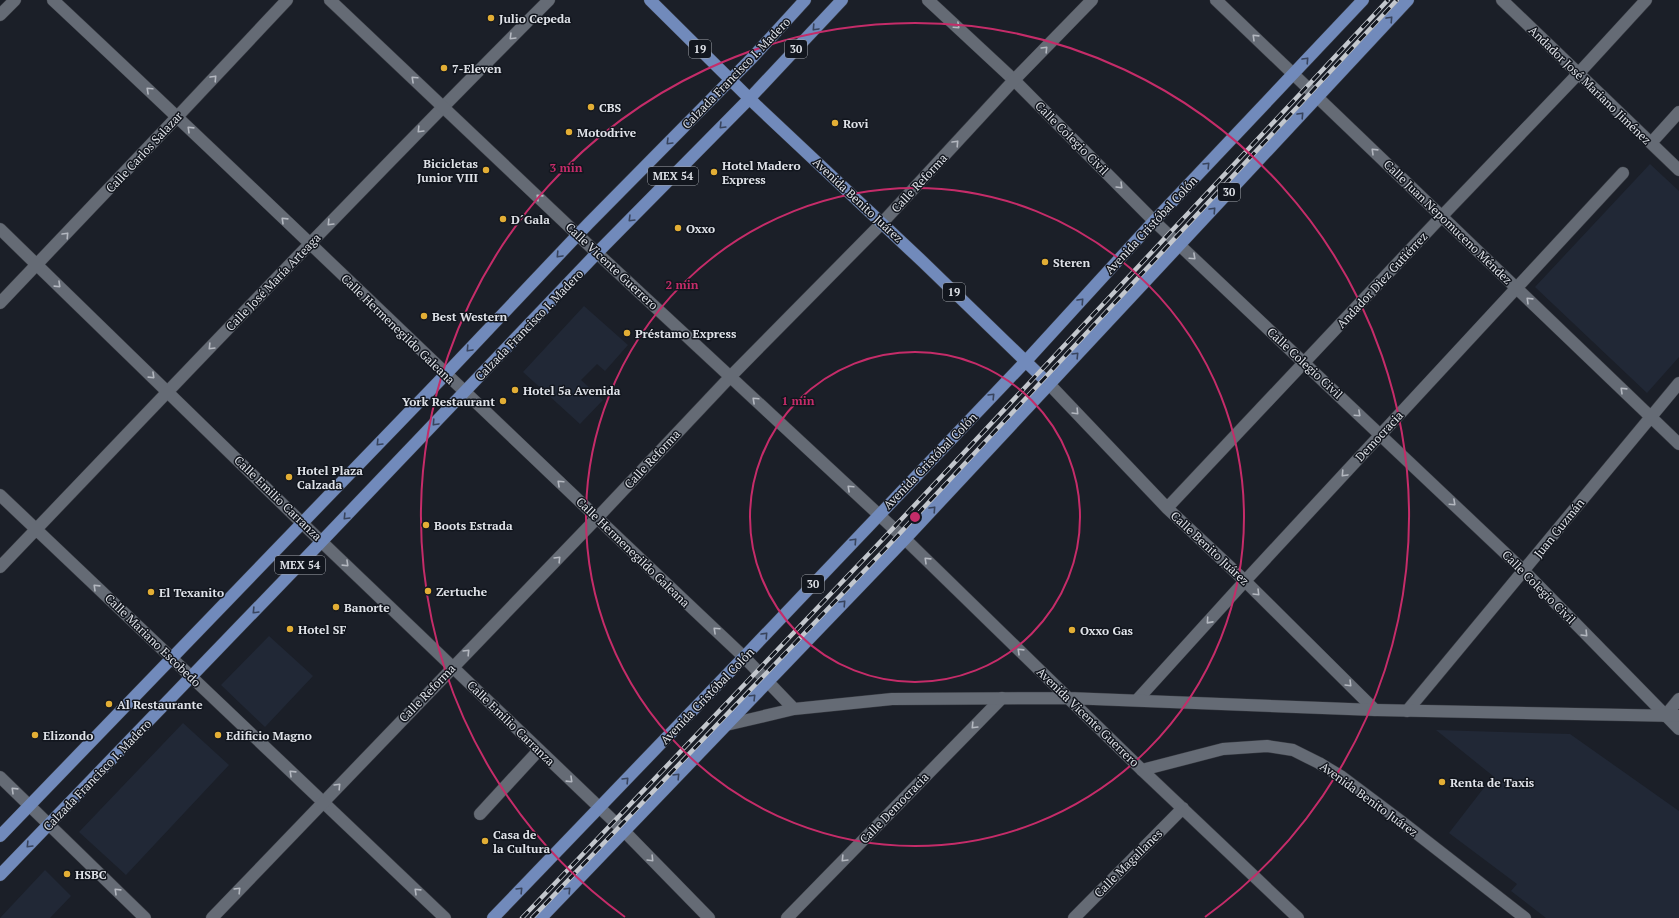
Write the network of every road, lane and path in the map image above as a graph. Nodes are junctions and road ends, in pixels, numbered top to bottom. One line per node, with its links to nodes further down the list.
1 (14, 0): 16 (street)
2 (52, 0): 25 (street, Calle Hermenegildo Galeana, one-way to 2)
3 (287, 0): 25 (street, Calle Carlos Salazar, one-way to 3)
4 (330, 0): 23 (street, Calle Vicente Guerrero, one-way to 4)
5 (549, 0): 23 (street, Calle José María Arteaga, one-way to 23)
6 (650, 0): 19 (main road, Avenida Benito Juárez / 19)
7 (805, 0): 19 (main road, Calzada Francisco I. Madero / 30)
8 (842, 0): 22 (main road, Calzada Francisco I. Madero / 30, one-way to 22)
9 (928, 0): 20 (street, Calle Colegio Civil, one-way to 20)
10 (1092, 0): 20 (street, Calle Reforma, one-way to 10)
11 (1216, 0): 17 (street, Calle Juan Nepomuceno Méndez, one-way to 11)
12 (1363, 0): 17 (main road, Avenida Cristóbal Colón / 30, one-way to 12)
13 (1408, 0): 21 (main road, 30, one-way to 13)
14 (1502, 0): 18 (street, Andador José Mariano Jiménez)
15 (1646, 0): 18 (street, Andador Diez Gutiérrez)
16 (0, 15)
17 (1294, 74): 21 (street, Calle Juan Nepomuceno Méndez); 30 (main road, Avenida Cristóbal Colón / 30, one-way to 17)
18 (1578, 74): 26 (street, Andador José Mariano Jiménez); 29 (street, Andador Diez Gutiérrez)
19 (731, 80): 22 (main road, Avenida Benito Juárez / 19); 33 (main road, Calzada Francisco I. Madero / MEX 54, one-way to 33)
20 (1014, 80): 30 (street, Calle Colegio Civil, one-way to 30); 31 (street, Calle Reforma, one-way to 20)
21 (1318, 97): 29 (street, Calle Juan Nepomuceno Méndez, one-way to 21); 35 (main road, 30, one-way to 21)
22 (750, 98): 31 (main road, Avenida Benito Juárez / 19); 36 (main road, Calzada Francisco I. Madero / MEX 54, one-way to 36)
23 (443, 106): 33 (street, Calle Vicente Guerrero, one-way to 23); 34 (street, Calle José María Arteaga, one-way to 34)
24 (1679, 112): 26 (street)
25 (177, 117): 34 (street, Calle Hermenegildo Galeana, one-way to 25); 37 (street, Calle Carlos Salazar, one-way to 25)
26 (1651, 143): 27 (street, Andador José Mariano Jiménez)
27 (1679, 170)
28 (1623, 173): 38 (street, Democracia)
29 (1442, 216): 38 (street, Calle Juan Nepomuceno Méndez); 41 (street, Andador Diez Gutiérrez)
30 (1154, 221): 35 (street, Calle Colegio Civil); 40 (main road, Avenida Cristóbal Colón / 30, one-way to 30)
31 (882, 224): 40 (main road, Avenida Benito Juárez / 19); 43 (street, Calle Reforma)
32 (0, 229): 37 (street, Calle Emilio Carranza)
33 (578, 234): 36 (street, Calle Vicente Guerrero); 42 (main road, Calzada Francisco I. Madero / MEX 54, one-way to 42)
34 (309, 244): 42 (street, Calle Hermenegildo Galeana); 46 (street, Calle José María Arteaga, one-way to 46)
35 (1180, 245): 41 (street, Calle Colegio Civil, one-way to 41); 45 (main road, 30, one-way to 35)
36 (597, 253): 43 (street, Calle Vicente Guerrero); 47 (main road, Calzada Francisco I. Madero / MEX 54)
37 (37, 265): 39 (street, Calle Carlos Salazar); 46 (street, Calle Emilio Carranza, one-way to 46)
38 (1516, 288): 48 (street, Calle Juan Nepomuceno Méndez, one-way to 38); 49 (street, Democracia)
39 (0, 303)
40 (1026, 361): 45 (main road, Avenida Benito Juárez / 19); 53 (main road, Avenida Cristóbal Colón / 30, one-way to 40)
41 (1304, 362): 49 (street, Calle Colegio Civil, one-way to 49); 52 (street, Andador Diez Gutiérrez)
42 (446, 374): 47 (street, Calle Hermenegildo Galeana); 55 (main road, Calzada Francisco I. Madero / MEX 54, one-way to 55)
43 (730, 377): 53 (street, Calle Vicente Guerrero, one-way to 43); 54 (street, Calle Reforma)
44 (1679, 383): 48 (street, Juan Guzmán)
45 (1049, 384): 52 (street, Calle Benito Juárez / 19, one-way to 52); 57 (main road, 30, one-way to 45)
46 (169, 392): 55 (street, Calle Emilio Carranza); 56 (street, Calle José María Arteaga)
47 (464, 392): 54 (street, Calle Hermenegildo Galeana, one-way to 47); 58 (main road, Calzada Francisco I. Madero / MEX 54, one-way to 58)
48 (1651, 417): 50 (street, Calle Juan Nepomuceno Méndez); 60 (street, Juan Guzmán)
49 (1380, 434): 60 (street, Calle Colegio Civil, one-way to 60); 61 (street, Democracia, one-way to 61)
50 (1679, 444)
51 (0, 495): 56 (street, Calle Mariano Escobedo)
52 (1167, 508): 61 (street, Calle Benito Juárez / 19)
53 (878, 515): 57 (street, Avenida Vicente Guerrero); 62 (main road, Avenida Cristóbal Colón / 30, one-way to 53)
54 (597, 518): 62 (street, Calle Hermenegildo Galeana, one-way to 54); 64 (street, Calle Reforma, one-way to 54)
55 (302, 523): 58 (street, Calle Emilio Carranza); 63 (main road, Calzada Francisco I. Madero / MEX 54)
56 (36, 530): 59 (street, Calle José María Arteaga); 63 (street, Calle Mariano Escobedo, one-way to 56)
57 (905, 539): 66 (main road, 30, one-way to 57); 68 (street, Avenida Vicente Guerrero, one-way to 57)
58 (322, 541): 64 (street, Calle Emilio Carranza, one-way to 64); 65 (main road, Calzada Francisco I. Madero / MEX 54, one-way to 65)
59 (0, 567)
60 (1524, 571): 73 (street, Juan Guzmán); 74 (street, Calle Colegio Civil, one-way to 74)
61 (1245, 581): 70 (street, Democracia, one-way to 70); 72 (street, Calle Benito Juárez / 19, one-way to 72)
62 (744, 657): 66 (street, Calle Hermenegildo Galeana); 83 (main road, Avenida Cristóbal Colón / 30, one-way to 62)
63 (172, 658): 65 (street, Calle Mariano Escobedo); 82 (main road, Calzada Francisco I. Madero / MEX 54)
64 (453, 666): 78 (street, Calle Emilio Carranza); 81 (street, Calle Reforma, one-way to 64)
65 (191, 677): 81 (street, Calle Mariano Escobedo, one-way to 65); 86 (main road, Calzada Francisco I. Madero / MEX 54)
66 (769, 682): 71 (street, Calle Hermenegildo Galeana); 76 (main road, 30, one-way to 66)
67 (1002, 698): 68 (street); 71 (street); 96 (street, Calle Democracia, one-way to 96)
68 (1068, 698): 70 (street); 79 (street, Avenida Vicente Guerrero)
69 (1679, 699): 74 (street)
70 (1138, 700): 72 (street)
71 (794, 709): 76 (street)
72 (1375, 710): 73 (street)
73 (1407, 711): 74 (street)
74 (1665, 716): 75 (street); 77 (street, Calle Colegio Civil)
75 (1679, 716)
76 (726, 725): 87 (main road, 30, one-way to 76)
77 (1679, 729)
78 (539, 750): 83 (street, Calle Emilio Carranza, one-way to 83); 85 (street)
79 (1142, 770): 84 (street, Avenida Vicente Guerrero); 99 (street, Avenida Benito Juárez)
80 (0, 777): 82 (street, one-way to 80)
81 (323, 802): 91 (street, Calle Reforma, one-way to 81); 92 (street, Calle Mariano Escobedo, one-way to 81)
82 (29, 805): 86 (street); 88 (main road, Calzada Francisco I. Madero / MEX 54)
83 (599, 808): 87 (street, Calle Emilio Carranza); 93 (main road, Avenida Cristóbal Colón / 30, one-way to 83)
84 (1183, 808): 97 (street, Calle Magallanes); 98 (street, Avenida Vicente Guerrero)
85 (480, 814)
86 (49, 824): 89 (main road, Calzada Francisco I. Madero / MEX 54, one-way to 89); 90 (street, one-way to 86)
87 (624, 831): 94 (main road, 30, one-way to 87); 95 (street, Calle Emilio Carranza, one-way to 95)
88 (0, 836)
89 (0, 875)
90 (145, 918)
91 (212, 918)
92 (445, 918)
93 (493, 918)
94 (541, 918)
95 (709, 918)
96 (787, 918)
97 (1074, 918)
98 (1298, 918)
99 (1525, 918)

